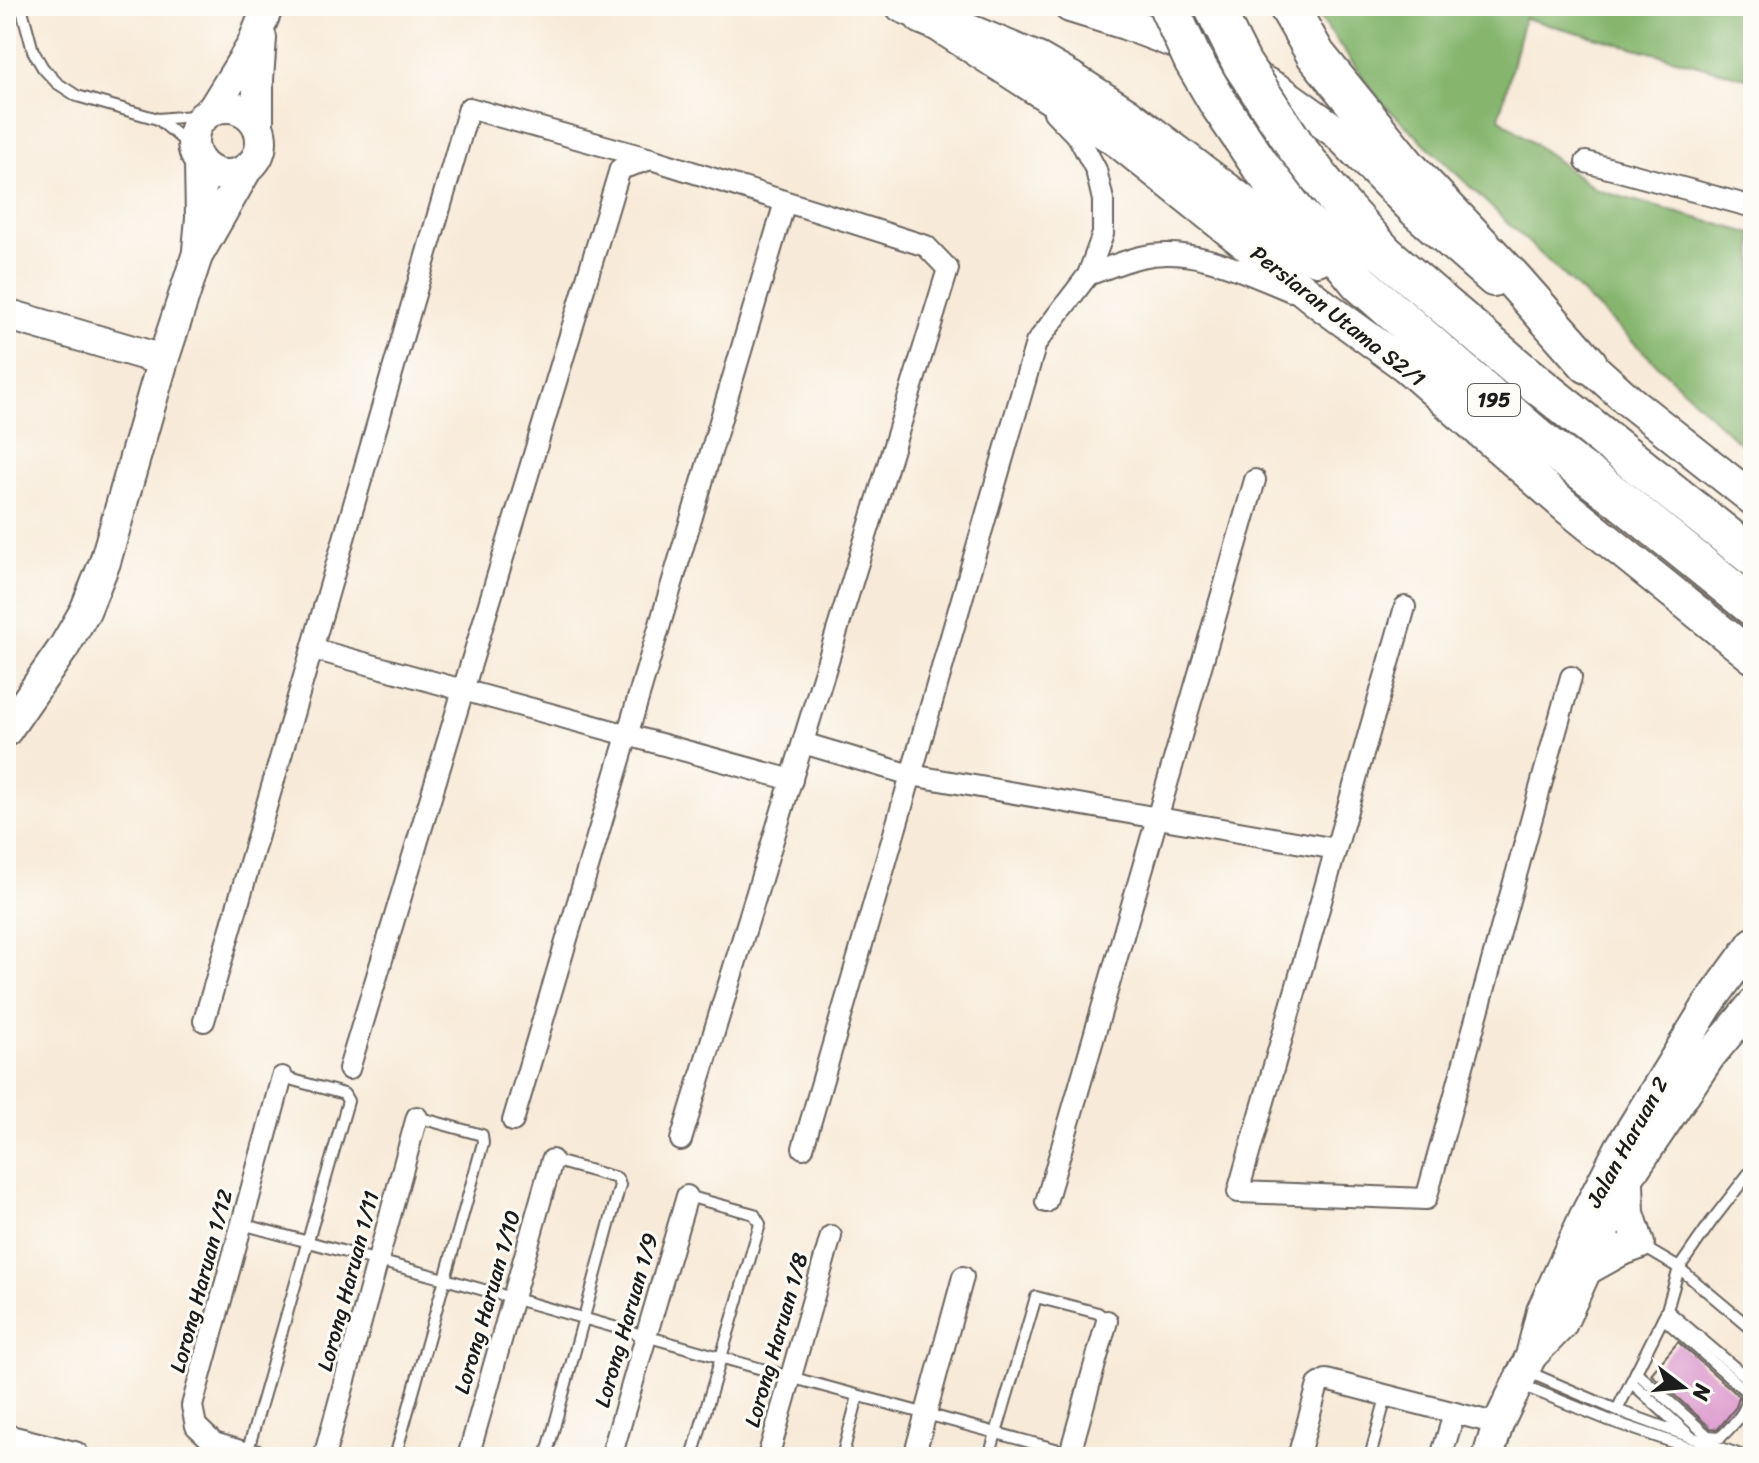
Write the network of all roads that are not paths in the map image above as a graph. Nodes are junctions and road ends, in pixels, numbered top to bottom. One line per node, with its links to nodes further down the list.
1 (21, 6): 10 (lane)
2 (1070, 6): 24 (main road)
3 (1168, 6): 20 (highway, 195, bridge)
4 (1213, 6): 27 (highway, 195, bridge)
5 (1288, 6): 24 (highway)
6 (912, 10): 8 (main road, Persiaran Utama S2/1); 20 (highway)
7 (266, 13): 9 (street); 11 (street)
8 (1025, 81): 19 (street); 21 (main road, Persiaran Utama S2/1)
9 (209, 112): 10 (lane); 11 (street); 12 (street)
10 (158, 119): 12 (lane)
11 (258, 125): 15 (street)
12 (198, 158): 15 (street); 18 (street)
13 (651, 159): 16 (street); 30 (street); 33 (street)
14 (1586, 162): 17 (street)
15 (246, 170): 18 (street)
16 (785, 202): 35 (street); 36 (street)
17 (1753, 207)
18 (197, 256): 23 (street)
19 (1088, 275): 21 (street); 37 (street)
20 (1360, 283): 29 (highway, 195)
21 (1320, 303): 31 (main road, Persiaran Utama S2/1)
22 (6, 314): 23 (street)
23 (163, 360): 34 (street)
24 (1588, 364): 26 (main road)
25 (1255, 480): 39 (street)
26 (1753, 499)
27 (1753, 557)
28 (1405, 607): 40 (street)
29 (1753, 607)
30 (313, 649): 33 (street); 43 (street)
31 (1753, 657)
32 (1571, 677): 40 (street)
33 (463, 690): 35 (street); 44 (street)
34 (6, 731)
35 (628, 735): 38 (street); 47 (street)
36 (803, 743): 37 (street); 38 (street)
37 (911, 775): 39 (street); 49 (street)
38 (792, 780): 48 (street)
39 (1157, 818): 40 (street); 53 (street)
40 (1336, 849)
41 (1753, 943): 55 (street, Jalan Haruan 2)
42 (1753, 1004): 55 (street, Jalan Haruan 2)
43 (204, 1021)
44 (349, 1069)
45 (282, 1077): 54 (street, Lorong Haruan 1/12); 57 (lane)
46 (417, 1117): 58 (street, Lorong Haruan 1/11); 61 (lane)
47 (513, 1121)
48 (681, 1140)
49 (803, 1148)
50 (552, 1160): 62 (street, Lorong Haruan 1/10); 64 (lane)
51 (1753, 1168): 59 (lane)
52 (687, 1196): 67 (street, Lorong Haruan 1/9); 68 (lane)
53 (1046, 1202)
54 (242, 1224): 57 (lane); 82 (street, Lorong Haruan 1/12)
55 (1615, 1232): 59 (lane); 69 (street, Jalan Haruan 2); 69 (street, Jalan Haruan 2)
56 (831, 1236): 70 (street, Lorong Haruan 1/8)
57 (308, 1242): 58 (lane); 82 (lane)
58 (378, 1261): 61 (lane); 86 (street, Lorong Haruan 1/11)
59 (1679, 1268): 63 (lane); 66 (lane)
60 (963, 1277): 76 (street)
61 (445, 1279): 62 (lane); 87 (lane)
62 (513, 1299): 64 (lane); 88 (street, Lorong Haruan 1/10)
63 (1665, 1314): 71 (lane); 71 (lane); 72 (lane)
64 (584, 1319): 67 (lane); 89 (lane)
65 (1107, 1321): 79 (lane); 83 (street)
66 (1753, 1330)
67 (646, 1337): 68 (lane); 90 (street, Lorong Haruan 1/9)
68 (721, 1358): 70 (lane); 91 (lane)
69 (1524, 1370): 75 (lane); 78 (street, Jalan Haruan 2); 100 (lane)
70 (790, 1377): 73 (lane); 92 (street, Lorong Haruan 1/8)
71 (1633, 1377): 75 (lane); 80 (lane)
72 (1753, 1383)
73 (858, 1396): 76 (lane); 93 (lane)
74 (1386, 1397): 77 (street); 96 (street); 97 (lane)
75 (1617, 1410): 80 (lane)
76 (926, 1414): 79 (lane); 94 (street)
77 (1454, 1414): 78 (street); 98 (street)
78 (1498, 1424): 99 (street, Jalan Haruan 2)
79 (996, 1433): 83 (lane); 95 (lane)
80 (1693, 1439): 84 (lane)
81 (6, 1440): 85 (street)
82 (254, 1455)
83 (1070, 1455)
84 (1750, 1456)
85 (74, 1457)
86 (324, 1457)
87 (395, 1457)
88 (468, 1457)
89 (546, 1457)
90 (611, 1457)
91 (692, 1457)
92 (768, 1457)
93 (842, 1457)
94 (914, 1457)
95 (989, 1457)
96 (1298, 1457)
97 (1370, 1457)
98 (1441, 1457)
99 (1488, 1457)
100 (1716, 1457)

